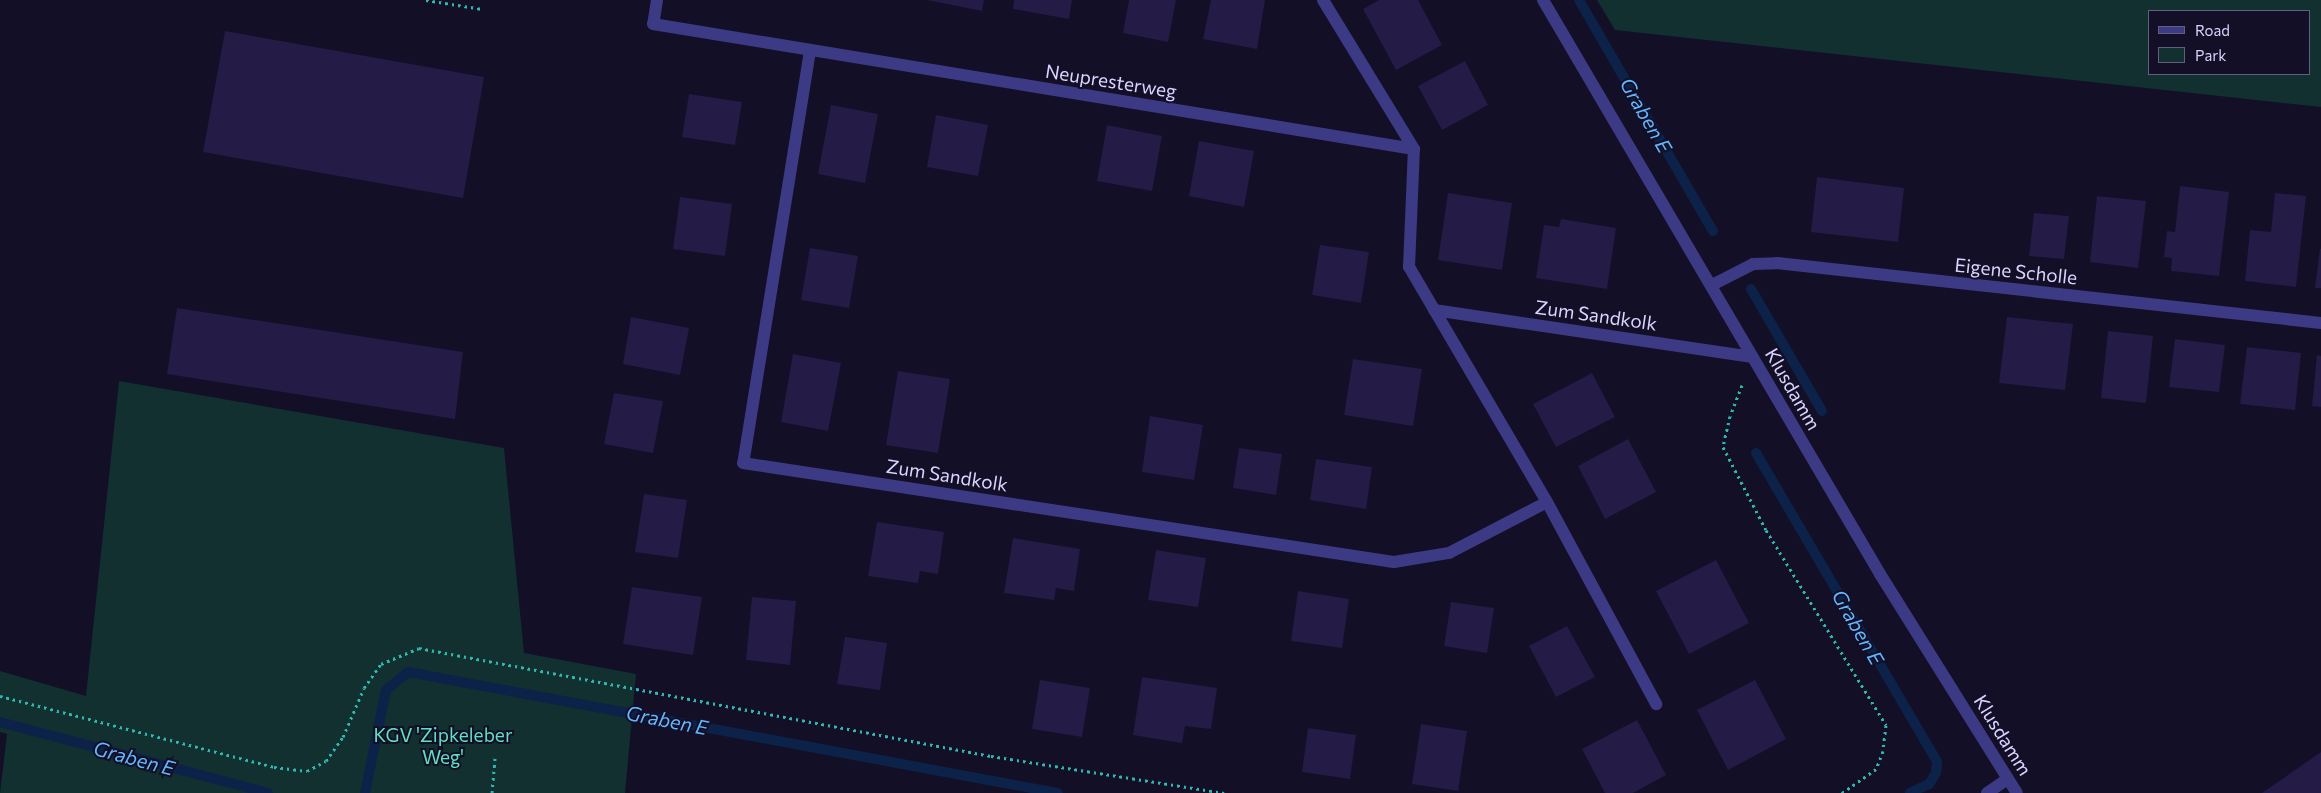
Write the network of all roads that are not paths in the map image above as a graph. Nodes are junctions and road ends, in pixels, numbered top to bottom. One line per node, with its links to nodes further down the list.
1 (657, 0): 4 (street, Neupresterweg)
2 (1324, 0): 5 (street)
3 (1542, 0): 6 (street, Klusdamm)
4 (810, 51): 5 (street, Neupresterweg); 10 (street, Zum Sandkolk)
5 (1414, 150): 7 (street)
6 (1712, 286): 8 (street, Eigene Scholle); 9 (street, Klusdamm)
7 (1434, 310): 9 (street, Zum Sandkolk); 10 (street)
8 (2321, 324)
9 (1753, 358): 12 (street, Klusdamm)
10 (1547, 502): 11 (street)
11 (1656, 704)
12 (2008, 779): 13 (street); 14 (street, Klusdamm)
13 (1987, 793)
14 (2017, 793)

